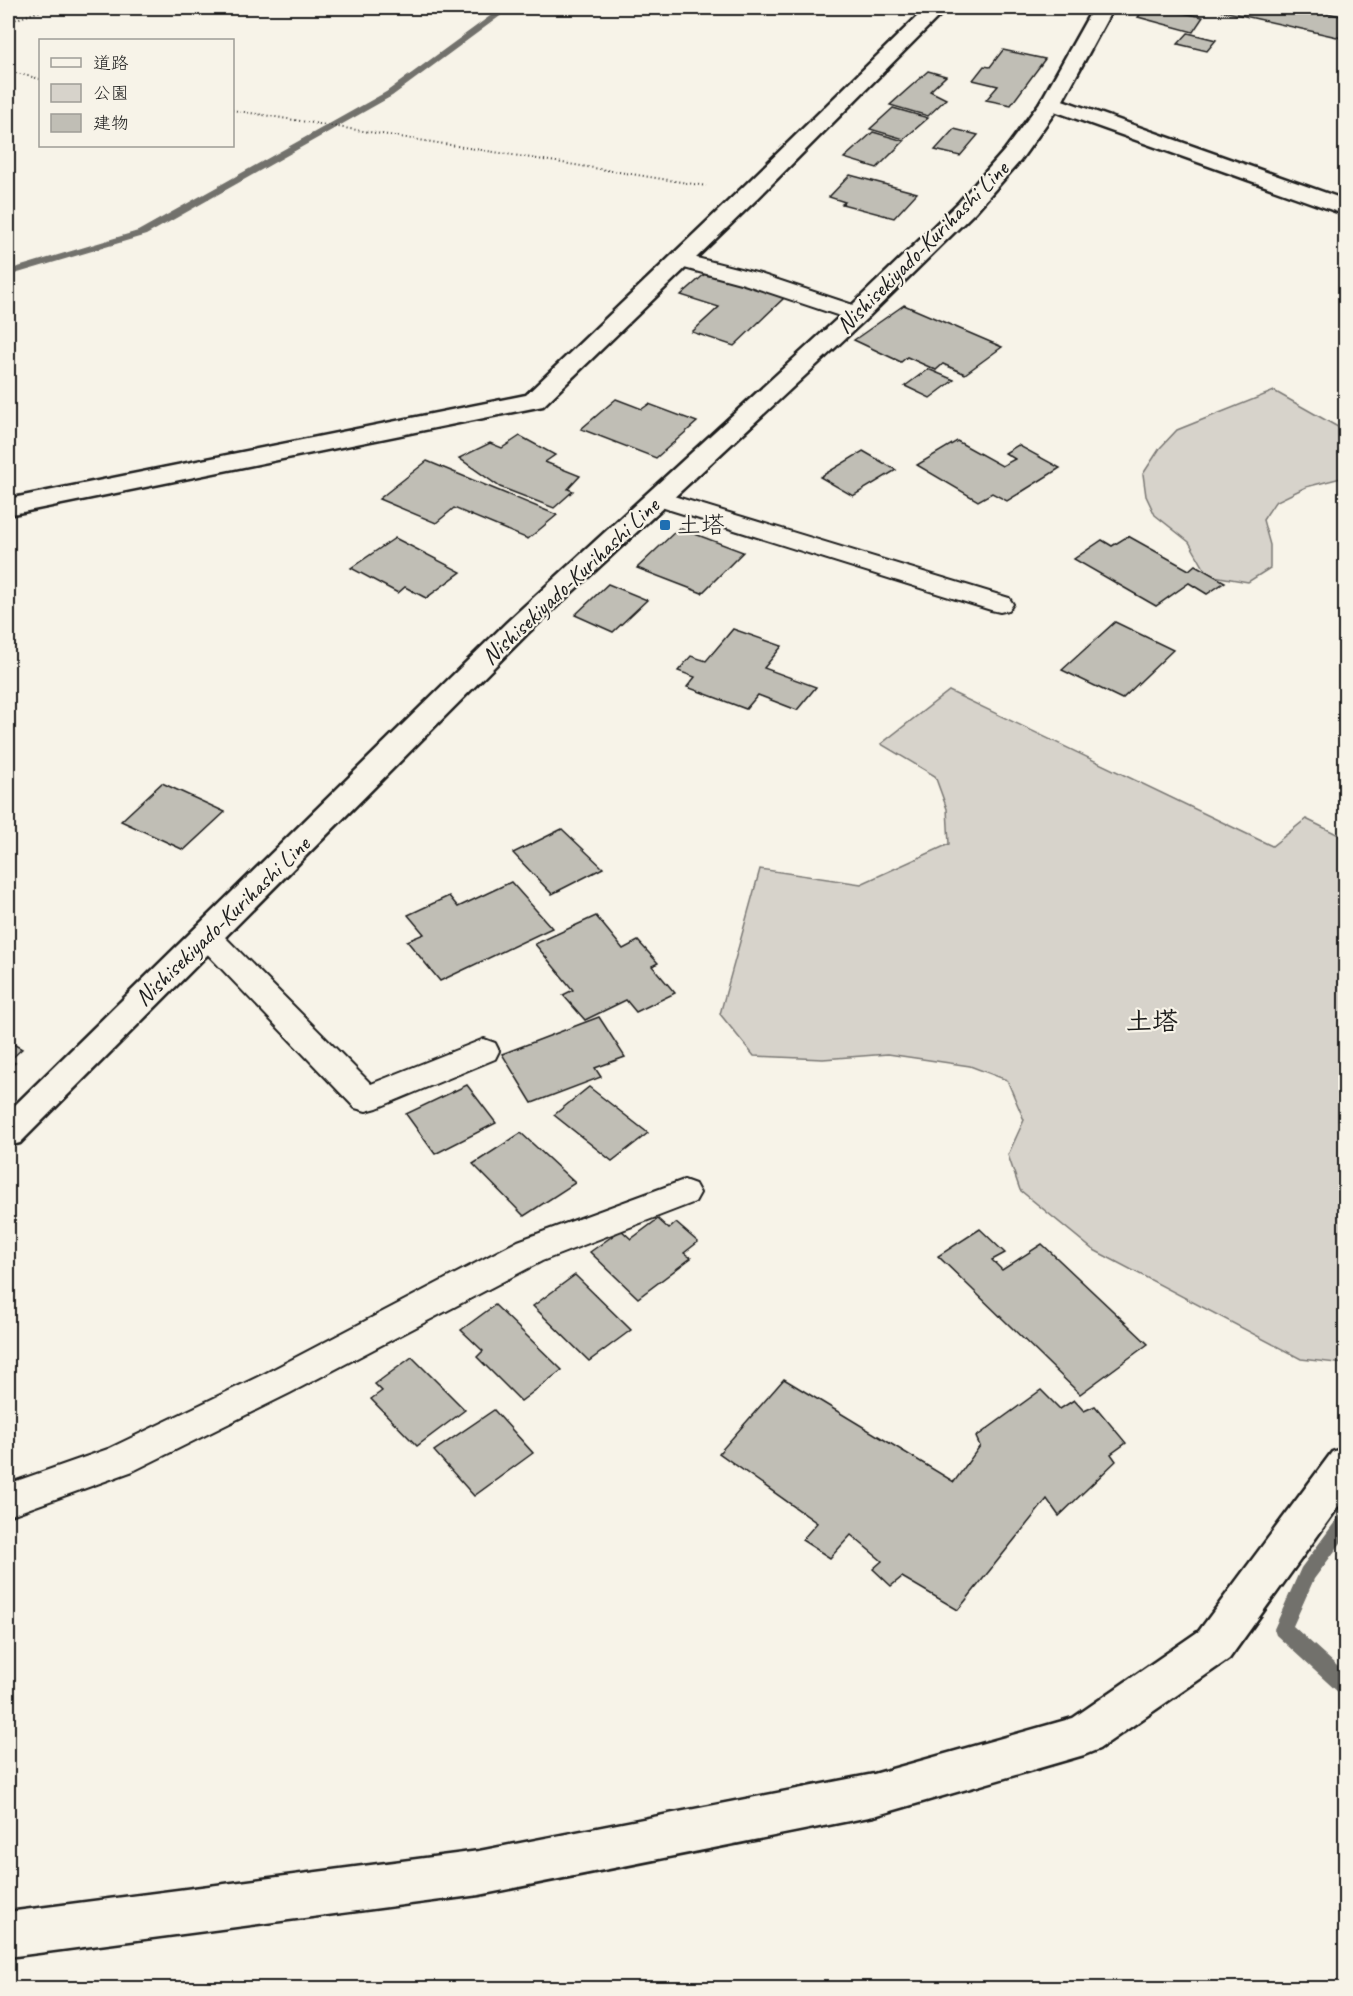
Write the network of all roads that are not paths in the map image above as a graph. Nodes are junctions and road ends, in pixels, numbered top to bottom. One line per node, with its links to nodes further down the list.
1 (937, 8): 5 (street)
2 (1103, 8): 3 (street, Nishisekiyado-Kurihashi Line)
3 (1051, 102): 4 (street); 6 (street, Nishisekiyado-Kurihashi Line)
4 (1346, 208)
5 (681, 260): 6 (lane); 8 (street)
6 (857, 314): 7 (street, Nishisekiyado-Kurihashi Line)
7 (657, 498): 9 (lane); 10 (street, Nishisekiyado-Kurihashi Line)
8 (8, 507)
9 (1000, 603)
10 (206, 935): 11 (lane); 12 (street, Nishisekiyado-Kurihashi Line)
11 (484, 1051)
12 (8, 1133)
13 (684, 1193): 15 (lane)
14 (1346, 1464): 16 (street)
15 (8, 1500)
16 (8, 1935)

